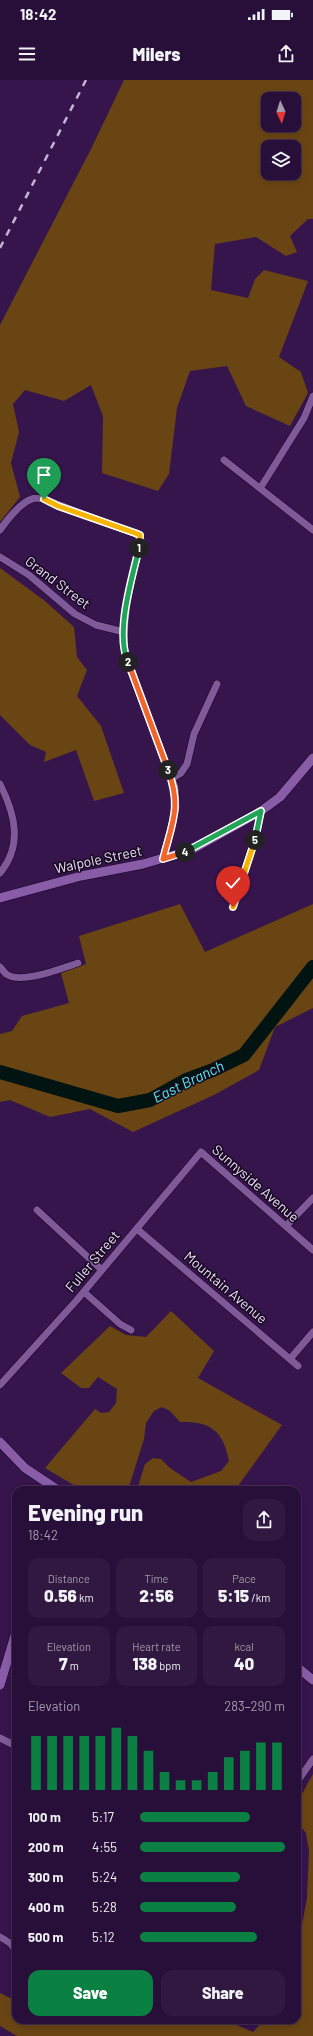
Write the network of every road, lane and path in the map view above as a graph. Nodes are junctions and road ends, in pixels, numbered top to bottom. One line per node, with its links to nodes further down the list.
1 (313, 396): 3 (street)
2 (224, 460): 3 (street)
3 (261, 487): 5 (street)
4 (0, 530): 7 (street)
5 (313, 530)
6 (0, 557): 7 (street, Grand Street)
7 (124, 632): 10 (street)
8 (216, 684): 10 (street)
9 (313, 758): 12 (main road, Walpole Street)
10 (172, 778): 13 (street)
11 (0, 784): 14 (street)
12 (261, 811): 13 (main road, Walpole Street); 16 (street)
13 (163, 859): 15 (main road, Walpole Street)
14 (0, 873)
15 (0, 898)
16 (233, 907)
17 (78, 963): 18 (street)
18 (0, 967)
19 (201, 1152): 22 (street, Sunnyside Avenue); 23 (street, Fuller Street)
20 (313, 1198): 22 (street)
21 (37, 1210): 25 (street)
22 (286, 1226): 24 (street, Sunnyside Avenue)
23 (137, 1229): 25 (street, Fuller Street); 29 (street, Mountain Avenue)
24 (313, 1250)
25 (102, 1270): 26 (street, Fuller Street)
26 (84, 1292): 27 (street); 31 (street, Fuller Street)
27 (131, 1330)
28 (313, 1332): 29 (street)
29 (290, 1359): 30 (street, Mountain Avenue)
30 (298, 1366)
31 (0, 1385)
32 (0, 1442): 33 (main road)
33 (51, 1486)
34 (12, 1646): 37 (main road)
35 (301, 1670): 36 (main road)
36 (313, 1680)
37 (0, 1686)
38 (0, 1738): 39 (street)
39 (12, 1744)
40 (313, 1759): 41 (street)
41 (301, 1776)
42 (0, 1937): 43 (street)
43 (12, 1944)

